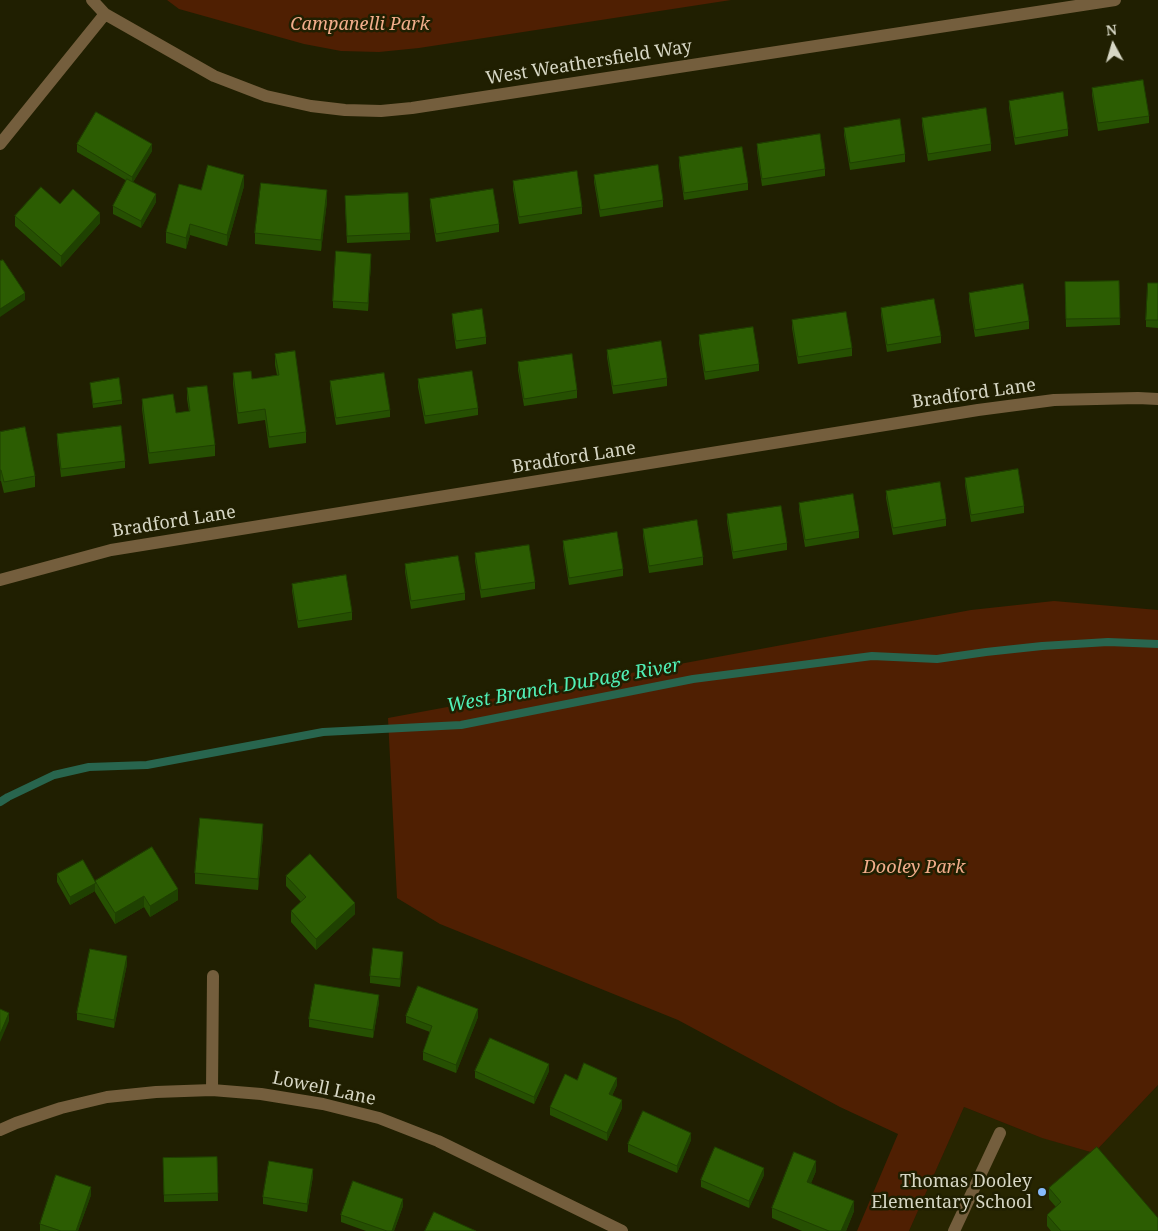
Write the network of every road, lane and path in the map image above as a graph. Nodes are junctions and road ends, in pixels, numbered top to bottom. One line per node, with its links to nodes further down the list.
1 (92, 0): 3 (street, West Weathersfield Way)
2 (1115, 0): 3 (street, West Weathersfield Way)
3 (105, 14): 4 (street)
4 (0, 144)
5 (1158, 399): 6 (street, Bradford Lane)
6 (0, 580)
7 (213, 976): 8 (street)
8 (212, 1090): 9 (street, Lowell Lane); 11 (street, Lowell Lane)
9 (0, 1130)
10 (1000, 1133): 12 (street)
11 (622, 1231)
12 (954, 1231)

